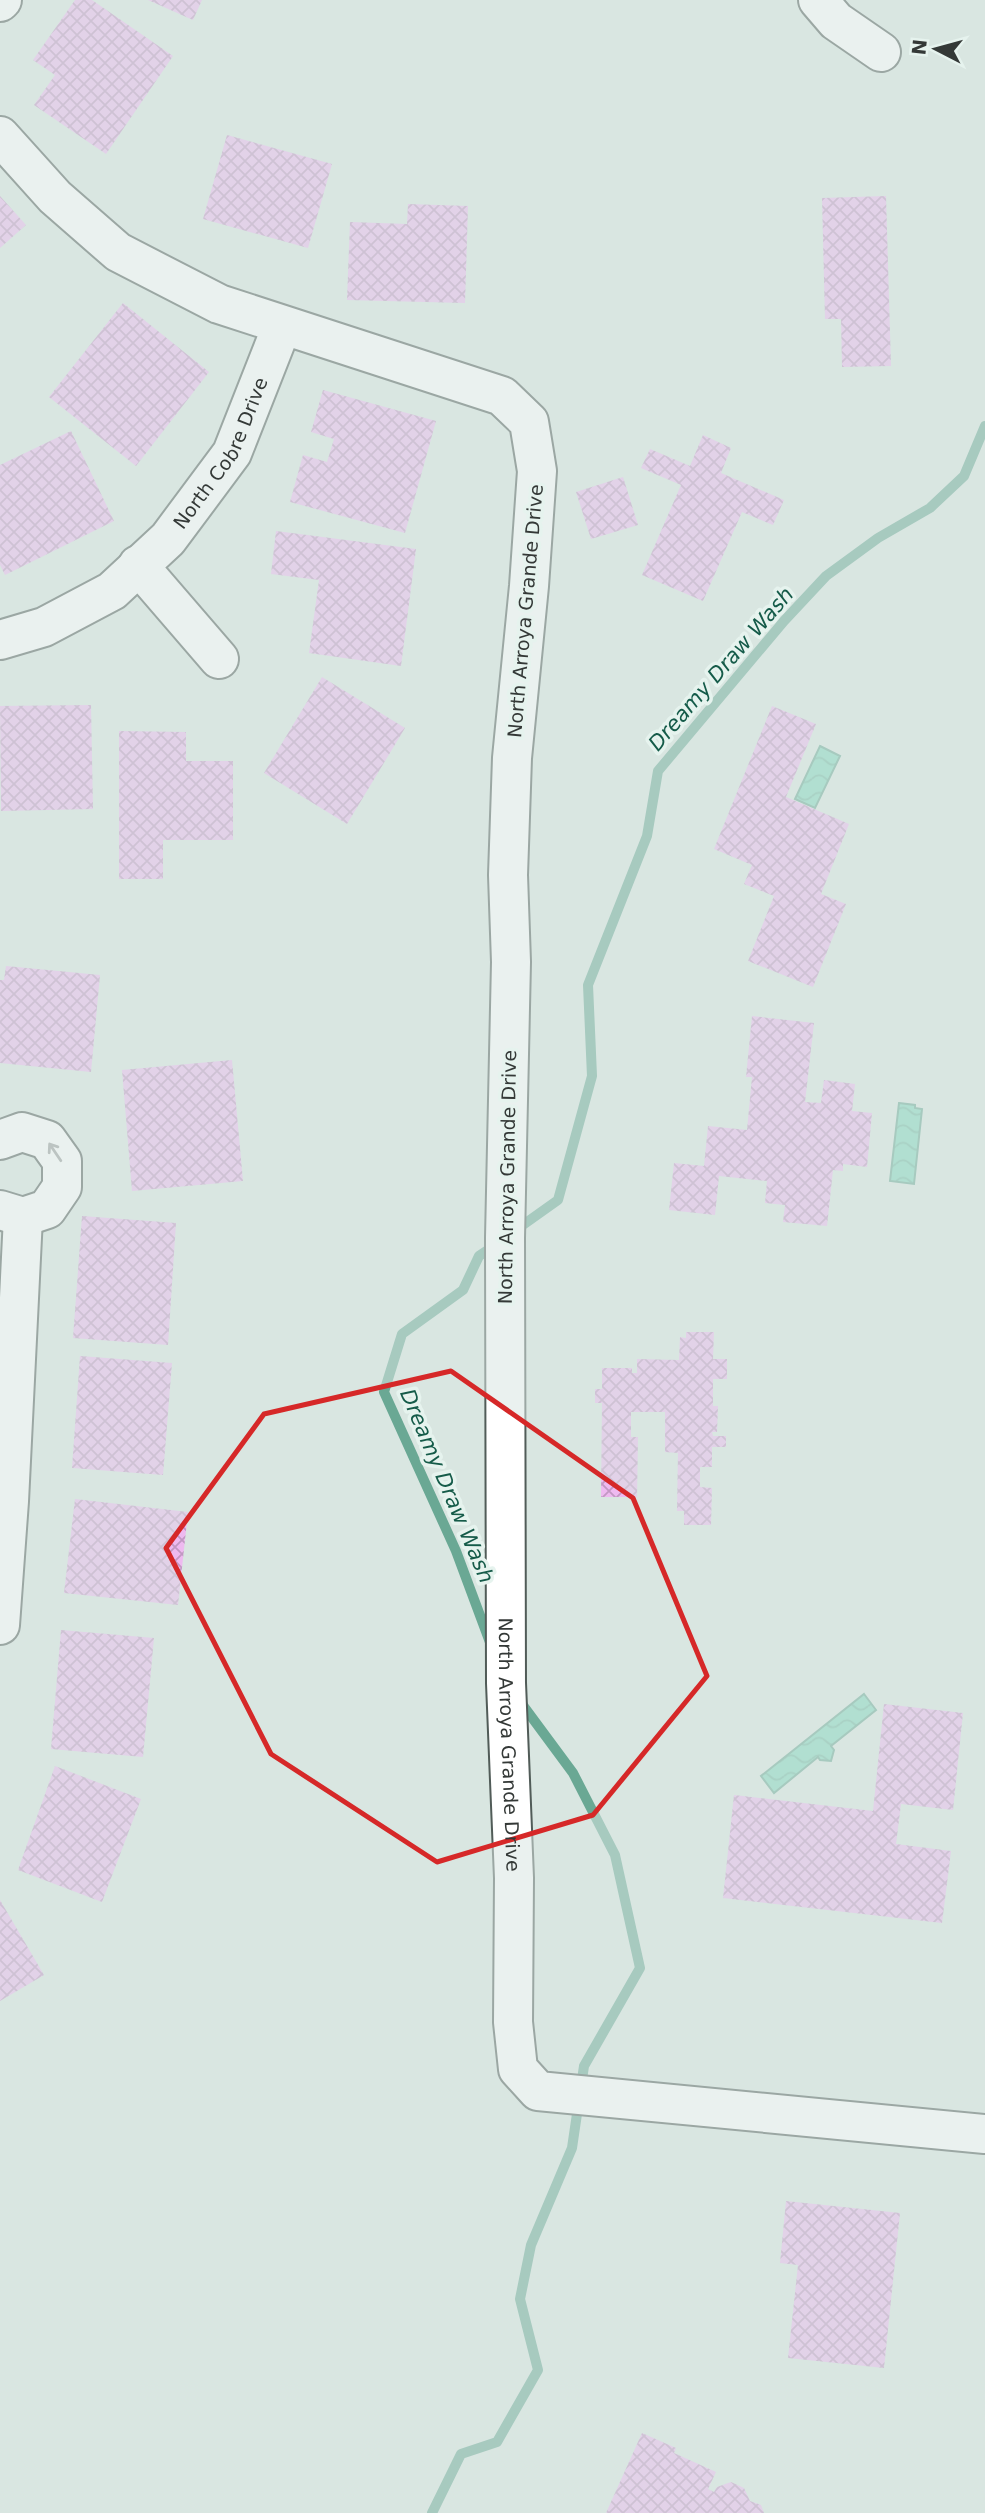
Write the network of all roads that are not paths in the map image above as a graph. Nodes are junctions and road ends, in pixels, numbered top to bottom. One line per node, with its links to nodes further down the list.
1 (818, 0): 2 (street)
2 (881, 52)
3 (0, 136): 4 (street, North Arroya Grande Drive)
4 (282, 326): 5 (street, North Cobre Drive); 12 (street, North Arroya Grande Drive)
5 (138, 565): 6 (street, North Cobre Drive); 7 (street)
6 (0, 640)
7 (219, 659)
8 (0, 1140): 9 (street, one-way to 8)
9 (11, 1214): 10 (street)
10 (4, 1500): 11 (street)
11 (0, 1625)
12 (985, 2134)

